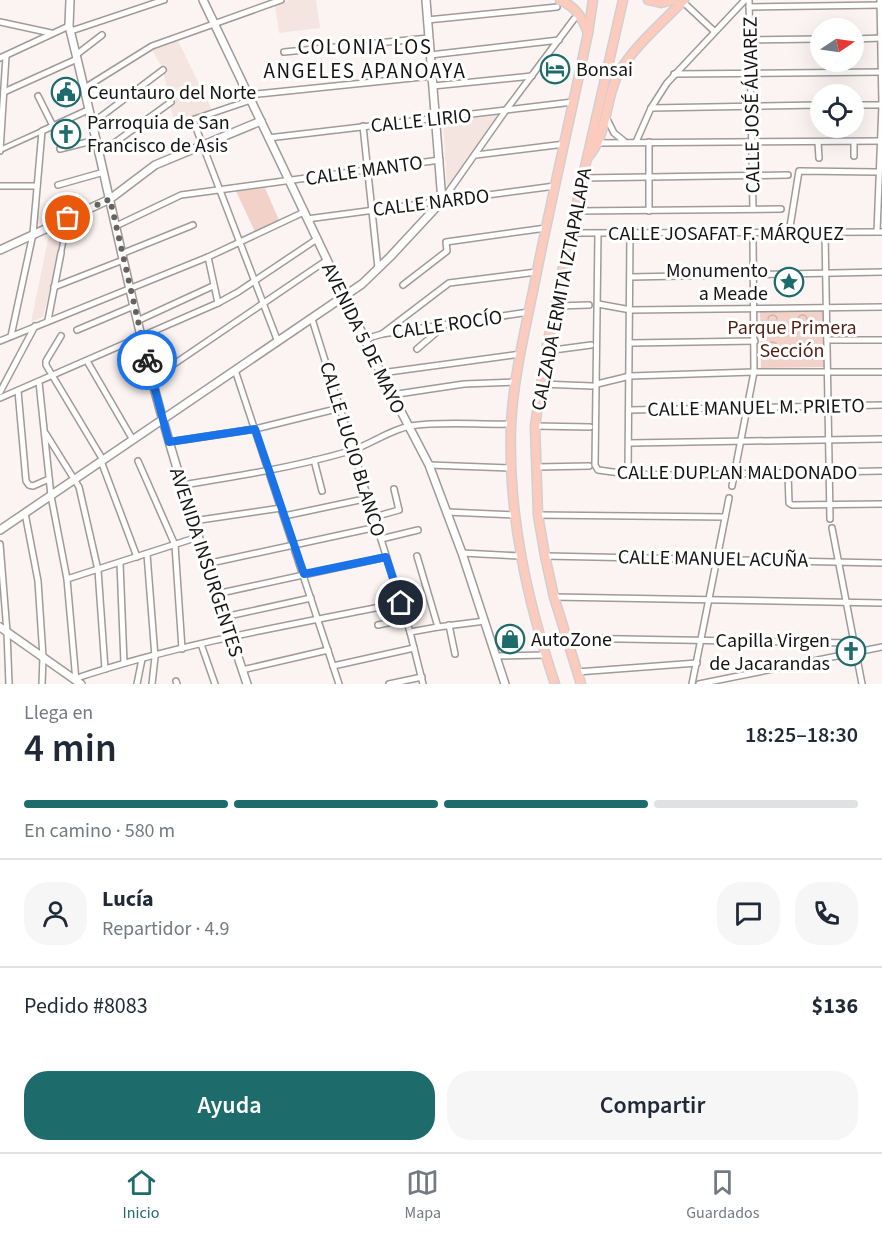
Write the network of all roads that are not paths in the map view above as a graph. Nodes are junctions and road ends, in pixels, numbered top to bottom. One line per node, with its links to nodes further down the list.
1 (70, 0): 18 (street, AVENIDA INSURGENTES)
2 (164, 0): 18 (street)
3 (203, 0): 17 (street, AVENIDA 5 DE MAYO)
4 (281, 0): 17 (street)
5 (426, 0): 15 (street)
6 (593, 0): 20 (main road, CALZADA ERMITA IZTAPALAPA)
7 (623, 0): 66 (main road, CALZADA ERMITA IZTAPALAPA)
8 (648, 0): 9 (main road)
9 (680, 0): 19 (street); 53 (main road)
10 (747, 0): 13 (street, CALLE JOSÉ ÁLVAREZ); 19 (street)
11 (559, 4): 15 (street); 20 (main road)
12 (881, 4): 13 (street); 24 (street)
13 (749, 8): 28 (street, CALLE JOSÉ ÁLVAREZ)
14 (574, 19): 25 (street)
15 (427, 20): 23 (street)
16 (0, 22): 21 (street)
17 (214, 23): 40 (street); 43 (street, AVENIDA 5 DE MAYO)
18 (70, 29): 21 (street); 32 (street, AVENIDA INSURGENTES)
19 (714, 32): 36 (street)
20 (588, 33): 45 (main road, CALZADA ERMITA IZTAPALAPA)
21 (52, 34): 31 (street)
22 (102, 35): 32 (street)
23 (429, 38): 29 (street); 30 (street)
24 (881, 38): 27 (street); 34 (street)
25 (559, 39): 30 (street); 38 (street)
26 (810, 39): 28 (street)
27 (864, 39)
28 (750, 40): 35 (street, CALLE JOSÉ ÁLVAREZ)
29 (284, 52)
30 (430, 55): 37 (street)
31 (3, 57): 41 (street)
32 (77, 57): 40 (street, AVENIDA INSURGENTES); 41 (street)
33 (163, 70): 57 (street)
34 (881, 72): 35 (street); 48 (street)
35 (751, 73): 36 (street); 49 (street, CALLE JOSÉ ÁLVAREZ)
36 (674, 74): 50 (street)
37 (432, 76): 39 (street); 43 (street)
38 (531, 76): 39 (street); 52 (street)
39 (433, 86): 54 (street)
40 (83, 89): 51 (street, AVENIDA INSURGENTES)
41 (4, 92): 75 (street)
42 (38, 96): 59 (street)
43 (249, 97): 55 (street); 56 (street, AVENIDA 5 DE MAYO)
44 (171, 102): 76 (street)
45 (573, 102): 52 (street, CALLE LIRIO); 72 (main road, CALZADA ERMITA IZTAPALAPA)
46 (810, 105): 49 (street)
47 (864, 105): 48 (street)
48 (882, 105): 65 (street)
49 (752, 106): 50 (street); 64 (street, CALLE JOSÉ ÁLVAREZ)
50 (651, 108): 68 (street)
51 (88, 110): 57 (street, AVENIDA INSURGENTES); 59 (street)
52 (506, 110): 54 (street, CALLE LIRIO); 77 (street)
53 (605, 114): 66 (main road); 67 (street)
54 (435, 118): 60 (street, CALLE LIRIO); 80 (street)
55 (193, 120): 58 (street); 73 (street)
56 (261, 121): 62 (street, AVENIDA 5 DE MAYO); 73 (street)
57 (91, 124): 63 (street, AVENIDA INSURGENTES)
58 (177, 125)
59 (52, 126): 61 (street)
60 (363, 126): 62 (street, CALLE LIRIO); 81 (street)
61 (42, 131): 75 (street); 91 (street)
62 (268, 138): 88 (street, AVENIDA 5 DE MAYO)
63 (96, 140): 74 (street); 76 (street, AVENIDA INSURGENTES)
64 (752, 141): 69 (street); 70 (street); 85 (street, CALLE JOSÉ ÁLVAREZ)
65 (882, 141): 71 (street); 107 (street)
66 (593, 142): 67 (street); 87 (main road, CALZADA ERMITA IZTAPALAPA)
67 (626, 142): 68 (street)
68 (636, 142): 69 (street)
69 (649, 142): 86 (street)
70 (818, 142): 71 (street); 79 (street)
71 (854, 142): 78 (street)
72 (565, 144): 77 (street); 92 (main road, CALZADA ERMITA IZTAPALAPA)
73 (202, 146): 93 (street); 94 (street)
74 (60, 150)
75 (0, 151)
76 (99, 154): 82 (street, AVENIDA INSURGENTES)
77 (476, 155): 95 (street)
78 (854, 156)
79 (819, 158)
80 (440, 160): 81 (street, CALLE MANTO); 95 (street)
81 (368, 169): 88 (street, CALLE MANTO); 98 (street)
82 (104, 172): 89 (street); 94 (street, AVENIDA INSURGENTES)
83 (876, 172): 110 (street)
84 (788, 175): 85 (street)
85 (753, 176): 86 (street); 96 (street, CALLE JOSÉ ÁLVAREZ)
86 (649, 177): 87 (street); 100 (street)
87 (581, 178): 99 (main road, CALZADA ERMITA IZTAPALAPA)
88 (288, 180): 93 (street, CALLE MANTO); 101 (street, AVENIDA 5 DE MAYO)
89 (58, 185)
90 (0, 186): 91 (street)
91 (37, 186): 111 (street)
92 (555, 186): 95 (street, CALLE NARDO); 105 (main road, CALZADA ERMITA IZTAPALAPA)
93 (219, 189): 104 (street, CALLE MANTO); 115 (street)
94 (110, 199): 102 (street); 104 (street, AVENIDA INSURGENTES)
95 (442, 201): 98 (street, CALLE NARDO); 121 (street)
96 (753, 209): 97 (street); 100 (street)
97 (781, 209)
98 (372, 210): 101 (street, CALLE NARDO); 121 (street)
99 (575, 211): 100 (street); 108 (main road, CALZADA ERMITA IZTAPALAPA)
100 (649, 211)
101 (305, 215): 114 (street, AVENIDA 5 DE MAYO); 115 (street, CALLE NARDO)
102 (68, 218): 111 (street); 117 (street)
103 (194, 225): 119 (street)
104 (116, 226): 119 (street, AVENIDA INSURGENTES)
105 (546, 228): 122 (main road, CALZADA ERMITA IZTAPALAPA); 128 (street)
106 (825, 232): 107 (street, CALLE JOSAFAT F. MÁRQUEZ); 110 (street, CALLE JOSAFAT F. MÁRQUEZ); 124 (street)
107 (880, 232)
108 (570, 233): 112 (street, CALLE JOSAFAT F. MÁRQUEZ); 138 (main road, CALZADA ERMITA IZTAPALAPA)
109 (753, 233): 110 (street, CALLE JOSAFAT F. MÁRQUEZ); 113 (street, CALLE JOSAFAT F. MÁRQUEZ); 125 (street)
110 (789, 233)
111 (33, 234): 116 (street); 152 (street)
112 (598, 234): 113 (street, CALLE JOSAFAT F. MÁRQUEZ); 136 (street)
113 (630, 234): 126 (street)
114 (317, 239): 120 (street, AVENIDA 5 DE MAYO); 127 (street)
115 (240, 242): 118 (street, CALLE NARDO); 127 (street)
116 (0, 250)
117 (61, 254): 130 (street)
118 (208, 256): 129 (street); 131 (street, CALLE NARDO)
119 (122, 257): 130 (street); 131 (street, AVENIDA INSURGENTES)
120 (327, 260): 132 (street, AVENIDA 5 DE MAYO); 134 (street)
121 (378, 268): 132 (street)
122 (537, 272): 143 (main road, CALZADA ERMITA IZTAPALAPA); 150 (street)
123 (882, 272): 124 (street)
124 (826, 273): 125 (street); 141 (street)
125 (753, 274): 126 (street); 140 (street)
126 (631, 277): 142 (street)
127 (255, 281): 133 (street); 134 (street)
128 (403, 285)
129 (213, 286): 133 (street); 146 (street)
130 (54, 287): 145 (street)
131 (130, 290): 137 (street, AVENIDA INSURGENTES); 145 (street, CALLE NARDO)
132 (344, 297): 144 (street); 154 (street, AVENIDA 5 DE MAYO)
133 (218, 303): 151 (street)
134 (263, 304): 159 (street); 173 (street)
135 (589, 304): 138 (street)
136 (598, 304): 142 (street); 177 (street)
137 (134, 306): 146 (street, AVENIDA INSURGENTES); 149 (street)
138 (556, 306): 163 (main road, CALZADA ERMITA IZTAPALAPA)
139 (882, 307): 141 (street)
140 (754, 308): 141 (street); 142 (street); 158 (street)
141 (827, 308): 155 (street)
142 (631, 310): 160 (street)
143 (529, 312): 147 (street, CALLE ROCÍO); 164 (main road, CALZADA ERMITA IZTAPALAPA)
144 (312, 319): 159 (street); 185 (street, CALLE LUCIO BLANCO)
145 (48, 320): 148 (street, CALLE NARDO)
146 (137, 321): 151 (street, AVENIDA INSURGENTES)
147 (447, 324): 150 (street, CALLE ROCÍO); 162 (street)
148 (35, 326): 152 (street, CALLE NARDO); 179 (street)
149 (76, 330)
150 (382, 334): 154 (street, CALLE ROCÍO)
151 (141, 335): 165 (street); 173 (street, AVENIDA INSURGENTES)
152 (11, 336): 157 (street, CALLE NARDO)
153 (61, 336): 171 (street)
154 (365, 339): 169 (street, AVENIDA 5 DE MAYO)
155 (827, 340): 156 (street); 170 (street)
156 (882, 340)
157 (0, 341)
158 (755, 341): 160 (street); 167 (street)
159 (278, 342): 166 (street)
160 (631, 343): 172 (street)
161 (591, 345): 163 (street)
162 (417, 349)
163 (546, 351): 176 (main road, CALZADA ERMITA IZTAPALAPA)
164 (521, 354): 169 (street); 175 (main road, CALZADA ERMITA IZTAPALAPA)
165 (87, 361): 171 (street); 196 (street)
166 (235, 370): 187 (street); 192 (street)
167 (754, 372): 170 (street); 172 (street); 184 (street)
168 (882, 372): 170 (street)
169 (381, 373): 180 (street, AVENIDA 5 DE MAYO)
170 (828, 373): 183 (street)
171 (52, 376): 174 (street); 202 (street)
172 (630, 376): 177 (street); 186 (street)
173 (152, 379): 187 (street, AVENIDA INSURGENTES)
174 (39, 382): 178 (street); 193 (street)
175 (516, 382): 180 (street); 188 (main road, CALZADA ERMITA IZTAPALAPA)
176 (541, 384): 177 (street); 190 (main road, CALZADA ERMITA IZTAPALAPA)
177 (594, 385): 205 (street)
178 (18, 391): 181 (street); 214 (street)
179 (0, 392)
180 (391, 395): 189 (street, AVENIDA 5 DE MAYO)
181 (0, 398)
182 (882, 405): 183 (street, CALLE MANUEL M. PRIETO)
183 (828, 406): 184 (street, CALLE MANUEL M. PRIETO); 194 (street)
184 (747, 407): 186 (street, CALLE MANUEL M. PRIETO); 197 (street)
185 (340, 408): 192 (street); 200 (street, CALLE LUCIO BLANCO)
186 (630, 410): 199 (street)
187 (162, 418): 196 (street); 198 (street, AVENIDA INSURGENTES)
188 (511, 424): 189 (street); 207 (main road, CALZADA ERMITA IZTAPALAPA)
189 (407, 426): 200 (street); 204 (street, AVENIDA 5 DE MAYO)
190 (535, 426): 191 (street); 206 (main road, CALZADA ERMITA IZTAPALAPA)
191 (590, 427)
192 (255, 429): 198 (street); 209 (street)
193 (45, 433): 214 (street); 215 (street)
194 (829, 439): 195 (street); 197 (street); 210 (street)
195 (882, 439)
196 (133, 440): 202 (street)
197 (741, 440): 199 (street); 213 (street)
198 (169, 442): 216 (street, AVENIDA INSURGENTES)
199 (630, 443): 212 (street)
200 (353, 450): 201 (street); 221 (street, CALLE LUCIO BLANCO)
201 (314, 460): 209 (street); 219 (street)
202 (102, 461): 215 (street); 249 (street)
203 (138, 461): 242 (street)
204 (429, 465): 207 (street); 226 (street, AVENIDA 5 DE MAYO)
205 (592, 466): 206 (street, CALLE DUPLAN MALDONADO); 212 (street, CALLE DUPLAN MALDONADO)
206 (537, 467): 229 (main road, CALZADA ERMITA IZTAPALAPA)
207 (512, 468): 228 (main road, CALZADA ERMITA IZTAPALAPA)
208 (882, 471): 210 (street, CALLE DUPLAN MALDONADO)
209 (269, 472): 216 (street); 225 (street)
210 (829, 472): 211 (street, CALLE DUPLAN MALDONADO); 224 (street)
211 (788, 473): 213 (street, CALLE DUPLAN MALDONADO); 224 (street)
212 (628, 474): 213 (street, CALLE DUPLAN MALDONADO)
213 (735, 474): 217 (street)
214 (49, 479): 220 (street)
215 (75, 480): 220 (street); 256 (street)
216 (183, 485): 234 (street, AVENIDA INSURGENTES)
217 (732, 486)
218 (394, 489): 232 (street)
219 (322, 491)
220 (51, 496): 227 (street); 258 (street)
221 (369, 498): 230 (street); 232 (street, CALLE LUCIO BLANCO)
222 (729, 498): 231 (street)
223 (882, 504): 224 (street)
224 (829, 505): 233 (street)
225 (281, 508): 230 (street); 234 (street)
226 (447, 512): 228 (street); 244 (street, AVENIDA 5 DE MAYO)
227 (25, 513): 237 (street); 289 (street)
228 (514, 515): 247 (main road, CALZADA ERMITA IZTAPALAPA)
229 (538, 515): 231 (street); 248 (main road, CALZADA ERMITA IZTAPALAPA)
230 (284, 516): 243 (street)
231 (725, 517): 251 (street)
232 (374, 518): 235 (street, CALLE LUCIO BLANCO)
233 (830, 519)
234 (193, 521): 239 (street, AVENIDA INSURGENTES)
235 (377, 527): 240 (street, CALLE LUCIO BLANCO); 243 (street)
236 (832, 528): 252 (street)
237 (0, 530)
238 (418, 530): 240 (street)
239 (198, 537): 242 (street); 255 (street, AVENIDA INSURGENTES)
240 (381, 539): 250 (street, CALLE LUCIO BLANCO)
241 (0, 544): 274 (street)
242 (175, 545): 245 (street); 283 (street)
243 (294, 545): 255 (street); 257 (street)
244 (462, 553): 247 (street); 269 (street, AVENIDA 5 DE MAYO)
245 (147, 554): 249 (street); 290 (street)
246 (417, 556): 273 (street)
247 (520, 556): 287 (main road, CALZADA ERMITA IZTAPALAPA)
248 (545, 556): 251 (street, CALLE MANUEL ACUÑA); 260 (main road, CALZADA ERMITA IZTAPALAPA)
249 (136, 557): 253 (street)
250 (386, 557): 257 (street); 264 (street, CALLE LUCIO BLANCO)
251 (717, 559): 252 (street, CALLE MANUEL ACUÑA); 262 (street)
252 (838, 561): 254 (street, CALLE MANUEL ACUÑA); 263 (street)
253 (120, 563): 256 (street); 292 (street)
254 (882, 563)
255 (206, 564): 259 (street, AVENIDA INSURGENTES)
256 (98, 570): 258 (street); 295 (street)
257 (304, 574): 259 (street); 261 (street)
258 (67, 579): 299 (street)
259 (216, 594): 266 (street, AVENIDA INSURGENTES)
260 (554, 597): 262 (street); 277 (main road, CALZADA ERMITA IZTAPALAPA)
261 (311, 598): 266 (street); 267 (street)
262 (709, 600): 263 (street); 278 (street)
263 (846, 602): 265 (street); 279 (street)
264 (401, 603): 267 (street); 268 (street, CALLE LUCIO BLANCO)
265 (882, 603)
266 (224, 617): 276 (street, AVENIDA INSURGENTES)
267 (318, 619): 276 (street); 284 (street)
268 (406, 619): 270 (street); 275 (street, CALLE LUCIO BLANCO)
269 (485, 621): 271 (street); 288 (street, AVENIDA 5 DE MAYO)
270 (378, 625)
271 (449, 625): 273 (street); 286 (street)
272 (0, 627): 274 (street)
273 (438, 627): 275 (street)
274 (7, 632): 289 (street); 300 (street)
275 (410, 632): 282 (street, CALLE LUCIO BLANCO)
276 (231, 638): 280 (street); 296 (street, AVENIDA INSURGENTES)
277 (566, 638): 278 (street); 297 (main road, CALZADA ERMITA IZTAPALAPA)
278 (701, 641): 279 (street); 293 (street)
279 (854, 643): 285 (street)
280 (201, 644): 283 (street); 304 (street)
281 (882, 647): 285 (street)
282 (414, 648): 294 (street); 298 (street, CALLE LUCIO BLANCO)
283 (182, 649): 290 (street)
284 (328, 650): 294 (street); 296 (street)
285 (856, 653): 313 (street); 314 (street)
286 (454, 654)
287 (546, 655): 288 (street); 310 (main road, CALZADA ERMITA IZTAPALAPA)
288 (497, 656): 309 (street, AVENIDA 5 DE MAYO)
289 (43, 657): 299 (street); 301 (street)
290 (155, 657): 291 (street); 303 (street)
291 (142, 659): 292 (street); 302 (street)
292 (124, 663): 295 (street)
293 (697, 663): 297 (street); 312 (street)
294 (333, 666): 306 (street)
295 (105, 669): 299 (street)
296 (242, 670): 305 (street, AVENIDA INSURGENTES)
297 (577, 672): 311 (main road, CALZADA ERMITA IZTAPALAPA)
298 (422, 677): 307 (street); 308 (street, CALLE LUCIO BLANCO)
299 (78, 683)
300 (9, 684)
301 (42, 684)
302 (138, 684)
303 (152, 684)
304 (215, 684)
305 (247, 684)
306 (339, 684)
307 (388, 684)
308 (423, 684)
309 (505, 684)
310 (555, 684)
311 (581, 684)
312 (692, 684)
313 (699, 684)
314 (862, 684)

